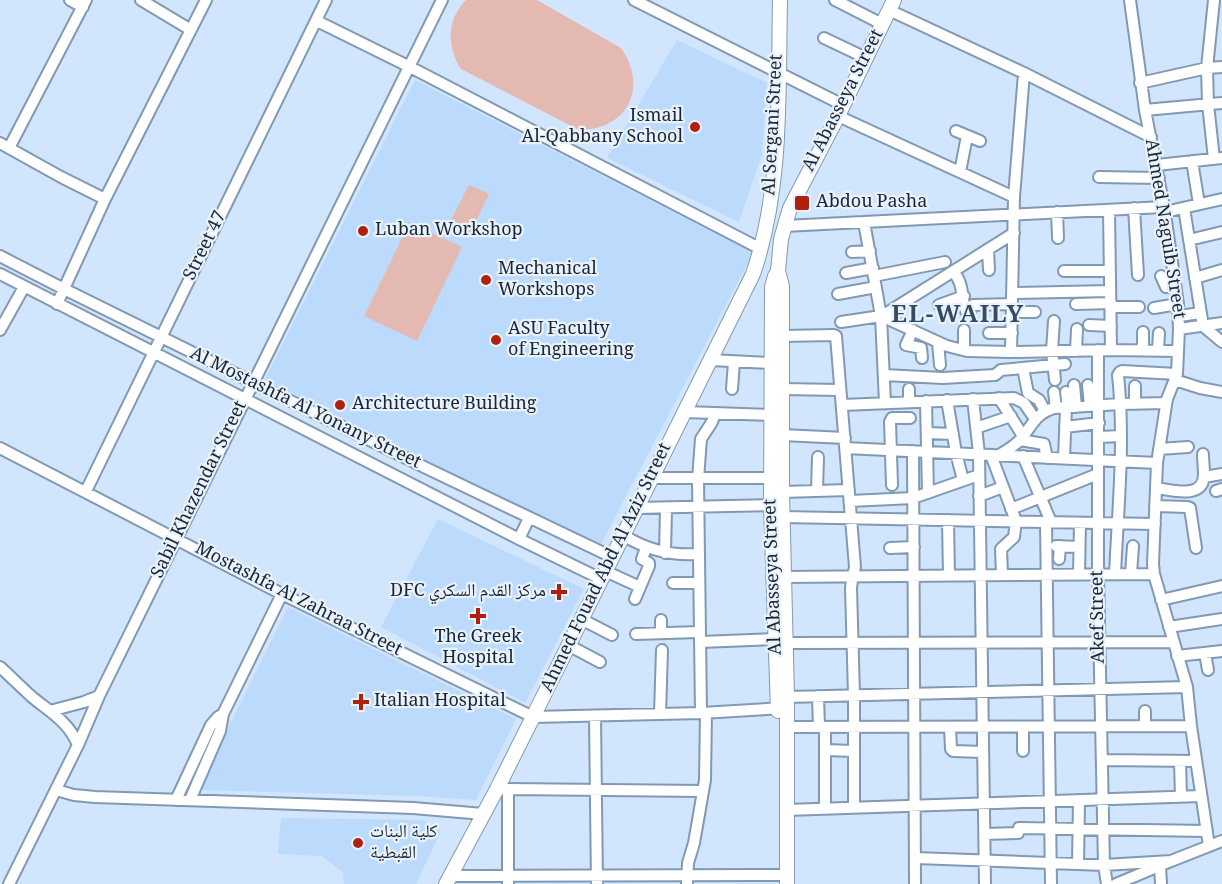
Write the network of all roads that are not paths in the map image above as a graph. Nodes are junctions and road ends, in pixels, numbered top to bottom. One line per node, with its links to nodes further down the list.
1 (70, 0): 11 (street)
2 (141, 0): 16 (street)
3 (206, 0): 16 (street)
4 (326, 0): 14 (street, Street 47)
5 (442, 0): 19 (street, Sabil Khazendar Street)
6 (634, 0): 22 (street)
7 (780, 0): 22 (main road, Al Sergani Street)
8 (835, 0): 15 (street)
9 (1130, 0): 24 (street, Ahmed Naguib Street)
10 (1214, 0): 13 (street)
11 (84, 4): 34 (street)
12 (891, 5): 15 (main road, Al Abasseya Street); 23 (street)
13 (1217, 18): 21 (street)
14 (316, 21): 19 (street); 109 (street, Street 47)
15 (882, 24): 18 (main road, Al Abasseya Street)
16 (190, 30): 42 (street)
17 (824, 38): 18 (street)
18 (866, 58): 27 (main road, Al Abasseya Street)
19 (410, 66): 58 (street); 132 (street, Sabil Khazendar Street)
20 (1222, 67): 21 (street)
21 (1208, 68): 24 (street); 26 (street)
22 (778, 73): 27 (street); 52 (main road, Al Sergani Street)
23 (1024, 73): 32 (street); 41 (street)
24 (1140, 83): 28 (street, Ahmed Naguib Street)
25 (1222, 103): 26 (street)
26 (1208, 104): 28 (street); 30 (street)
27 (840, 110): 38 (street); 53 (main road, Al Abasseya Street)
28 (1145, 110): 32 (street, Ahmed Naguib Street)
29 (956, 130): 31 (street)
30 (1217, 133): 35 (street)
31 (968, 136): 33 (street); 38 (street)
32 (1151, 137): 37 (street, Ahmed Naguib Street)
33 (980, 141)
34 (5, 145): 42 (street)
35 (1218, 159): 36 (street)
36 (1192, 161): 37 (street); 44 (street)
37 (1157, 165): 40 (street, Ahmed Naguib Street)
38 (960, 172): 41 (street)
39 (1099, 177): 40 (street)
40 (1159, 178): 47 (street, Ahmed Naguib Street)
41 (1014, 197): 50 (street)
42 (105, 199): 78 (street)
43 (1222, 199): 44 (street)
44 (1199, 204): 46 (street)
45 (1134, 208): 47 (street); 48 (street); 72 (street)
46 (1184, 208): 47 (street); 57 (street)
47 (1164, 209): 76 (street, Ahmed Naguib Street)
48 (1109, 210): 49 (street); 68 (street)
49 (1057, 212): 50 (street); 56 (street)
50 (1014, 215): 51 (street); 55 (street)
51 (864, 222): 53 (street); 60 (street)
52 (766, 225): 53 (main road); 58 (main road, Al Sergani Street)
53 (783, 229): 66 (main road, Al Abasseya Street)
54 (1222, 232): 57 (street)
55 (1014, 233): 59 (street); 82 (street)
56 (1058, 238)
57 (1190, 240): 75 (street)
58 (761, 249): 123 (main road, Ahmed Fouad Abd Al Aziz Street)
59 (988, 250): 64 (street); 69 (street)
60 (870, 251): 61 (street); 74 (street)
61 (852, 252)
62 (0, 256): 78 (street, Al Mostashfa Al Yonany Street)
63 (945, 262): 74 (street)
64 (989, 270)
65 (1222, 270): 75 (street)
66 (778, 271): 108 (main road, Al Abasseya Street); 125 (main road, Al Abasseya Street)
67 (1064, 271): 68 (street)
68 (1110, 271): 81 (street)
69 (953, 272): 80 (street); 91 (street)
70 (0, 273): 77 (street, Al Mostashfa Al Yonany Street)
71 (846, 273): 74 (street)
72 (1138, 275)
73 (1161, 276): 76 (street)
74 (874, 277): 79 (street); 91 (street)
75 (1195, 278): 90 (street)
76 (1175, 286): 85 (street, Ahmed Naguib Street)
77 (24, 287): 83 (street, Al Mostashfa Al Yonany Street); 101 (street)
78 (64, 289): 83 (street); 109 (street, Al Mostashfa Al Yonany Street)
79 (838, 294)
80 (964, 296): 82 (street); 86 (street)
81 (1111, 301): 82 (street); 84 (street); 87 (street); 97 (street)
82 (1012, 303): 89 (street); 105 (street)
83 (57, 304): 121 (street, Al Mostashfa Al Yonany Street)
84 (1076, 304)
85 (1178, 304): 88 (street); 92 (street, Ahmed Naguib Street)
86 (939, 305)
87 (1139, 307)
88 (1154, 308)
89 (1035, 312)
90 (1201, 313): 92 (street); 98 (street)
91 (882, 316): 94 (street); 102 (street); 130 (street)
92 (1179, 316): 100 (street, Ahmed Naguib Street)
93 (1054, 321): 117 (street)
94 (841, 322)
95 (1222, 323): 98 (street)
96 (1089, 326): 97 (street)
97 (1111, 326): 114 (street)
98 (1203, 326): 100 (street); 111 (street)
99 (1077, 329): 118 (street)
100 (1179, 329): 119 (street, Ahmed Naguib Street)
101 (0, 330)
102 (913, 330): 110 (street); 122 (street)
103 (964, 330): 112 (street)
104 (989, 333): 105 (street)
105 (1012, 333): 120 (street)
106 (1143, 333): 115 (street)
107 (1159, 333): 116 (street)
108 (782, 336): 136 (main road, Al Abasseya Street); 139 (street)
109 (161, 338): 121 (street, Street 47); 132 (street, Al Mostashfa Al Yonany Street)
110 (938, 342): 112 (street); 127 (street)
111 (1222, 342)
112 (964, 350): 120 (street)
113 (1094, 350): 114 (street); 118 (street); 126 (street); 152 (street, Akef Street)
114 (1111, 350): 115 (street)
115 (1141, 350): 116 (street)
116 (1158, 350): 119 (street)
117 (1052, 351): 118 (street); 120 (street); 128 (street)
118 (1076, 351)
119 (1179, 351): 131 (street, Ahmed Naguib Street)
120 (1011, 352)
121 (153, 353): 142 (street, Al Mostashfa Al Yonany Street); 198 (street, Street 47)
122 (922, 358)
123 (711, 360): 124 (street); 154 (main road, Ahmed Fouad Abd Al Aziz Street)
124 (734, 362): 125 (street); 135 (street)
125 (771, 363): 156 (main road, Al Abasseya Street)
126 (1091, 364)
127 (940, 365)
128 (1059, 365): 129 (street); 153 (street)
129 (1023, 368): 130 (street); 153 (street)
130 (884, 375): 147 (street)
131 (1176, 377): 140 (street); 148 (street); 150 (street, Ahmed Naguib Street)
132 (253, 383): 142 (street, Sabil Khazendar Street); 211 (street, Al Mostashfa Al Yonany Street)
133 (1088, 385): 152 (street)
134 (1135, 386): 149 (street)
135 (732, 389)
136 (782, 389): 139 (street); 165 (main road, Al Abasseya Street)
137 (909, 389): 146 (street)
138 (1070, 389): 153 (street)
139 (840, 390): 151 (street)
140 (1222, 392)
141 (999, 398): 143 (street); 157 (street); 159 (street)
142 (245, 399): 223 (street, Sabil Khazendar Street); 224 (street, Al Mostashfa Al Yonany Street)
143 (973, 399): 144 (street); 161 (street)
144 (947, 400): 145 (street); 164 (street)
145 (926, 401): 146 (street); 163 (street)
146 (909, 402): 147 (street)
147 (885, 403): 151 (street)
148 (1121, 404): 149 (street); 152 (street); 166 (street)
149 (1135, 404): 150 (street)
150 (1166, 404): 172 (street, Ahmed Naguib Street)
151 (842, 405): 169 (street)
152 (1095, 406): 153 (street); 160 (street, Akef Street)
153 (1062, 408): 159 (street); 162 (street)
154 (685, 412): 155 (street); 191 (main road, Ahmed Fouad Abd Al Aziz Street)
155 (715, 413): 156 (street); 193 (street)
156 (771, 415): 192 (main road, Al Abasseya Street)
157 (1011, 416): 161 (street); 168 (street)
158 (910, 418): 173 (street)
159 (1035, 419): 168 (street)
160 (1099, 423): 162 (street); 167 (street, Akef Street)
161 (976, 428): 178 (street)
162 (1065, 428): 183 (street)
163 (927, 433): 164 (street); 175 (street)
164 (953, 434): 176 (street)
165 (782, 435): 169 (street); 205 (main road, Al Abasseya Street)
166 (1121, 436): 167 (street); 185 (street)
167 (1099, 437): 184 (street, Akef Street)
168 (1022, 438): 177 (street); 182 (street)
169 (845, 443): 173 (street); 201 (street)
170 (1188, 447): 172 (street)
171 (0, 448): 198 (street, Mostashfa Al Zahraa Street)
172 (1159, 449): 186 (street, Ahmed Naguib Street)
173 (890, 450): 174 (street); 195 (street)
174 (913, 451): 175 (street); 204 (street)
175 (927, 452): 176 (street); 200 (street)
176 (956, 453): 178 (street); 194 (street)
177 (994, 453): 178 (street); 180 (street); 196 (street)
178 (979, 454): 189 (street)
179 (1203, 454): 190 (street)
180 (1023, 456): 182 (street); 203 (street)
181 (818, 457): 199 (street)
182 (1047, 458): 183 (street)
183 (1064, 458): 184 (street)
184 (1098, 460): 185 (street); 187 (street, Akef Street)
185 (1120, 461): 186 (street); 220 (street)
186 (1157, 463): 197 (street, Ahmed Naguib Street)
187 (1098, 474): 203 (street); 219 (street, Akef Street)
188 (1222, 474): 190 (street)
189 (979, 475): 194 (street); 202 (street)
190 (1204, 477): 197 (street)
191 (651, 478): 193 (street); 207 (main road, Ahmed Fouad Abd Al Aziz Street)
192 (771, 478): 193 (street); 205 (main road, Al Abasseya Street)
193 (698, 479): 208 (street)
194 (963, 480): 200 (street)
195 (892, 485)
196 (1004, 487): 202 (street); 209 (street)
197 (1156, 488): 206 (street, Ahmed Naguib Street)
198 (86, 491): 223 (street, Mostashfa Al Zahraa Street)
199 (817, 491): 201 (street); 205 (street)
200 (928, 493): 204 (street)
201 (850, 496): 204 (street); 212 (street)
202 (979, 496): 215 (street)
203 (1040, 497): 209 (street); 217 (street)
204 (913, 498): 213 (street)
205 (779, 505): 208 (street); 212 (street); 247 (main road, Al Abasseya Street); 263 (main road, Al Abasseya Street)
206 (1155, 506): 221 (street, Ahmed Naguib Street); 230 (street)
207 (636, 508): 210 (street); 222 (main road, Ahmed Fouad Abd Al Aziz Street)
208 (698, 508): 210 (street); 232 (street)
209 (1011, 508): 216 (street)
210 (666, 509): 231 (street)
211 (529, 518): 224 (street); 233 (street, Al Mostashfa Al Yonany Street)
212 (852, 518): 213 (street); 245 (street)
213 (914, 519): 214 (street); 226 (street)
214 (948, 520): 215 (street); 242 (street)
215 (980, 521): 216 (street); 243 (street)
216 (1016, 521): 217 (street); 244 (street)
217 (1048, 522): 218 (street); 235 (street)
218 (1080, 523): 219 (street); 227 (street)
219 (1098, 523): 220 (street); 237 (street, Akef Street)
220 (1118, 524): 221 (street); 238 (street)
221 (1155, 524): 240 (street, Ahmed Naguib Street)
222 (623, 535): 228 (street); 233 (main road, Ahmed Fouad Abd Al Aziz Street)
223 (176, 539): 252 (street, Mostashfa Al Zahraa Street); 284 (street, Sabil Khazendar Street)
224 (519, 539): 241 (street, Al Mostashfa Al Yonany Street)
225 (1133, 546): 239 (street)
226 (914, 547): 229 (street); 246 (street)
227 (1079, 547): 234 (street); 236 (street)
228 (646, 548): 231 (street); 251 (street)
229 (890, 548)
230 (1196, 548)
231 (665, 553): 232 (street)
232 (698, 554): 249 (street)
233 (612, 557): 241 (main road, Ahmed Fouad Abd Al Aziz Street)
234 (1059, 559)
235 (1047, 574): 236 (street); 244 (street); 264 (street)
236 (1079, 574): 237 (street)
237 (1098, 574): 238 (street); 265 (street, Akef Street)
238 (1115, 574): 239 (street)
239 (1131, 574): 240 (street)
240 (1154, 574): 254 (street, Ahmed Naguib Street)
241 (603, 575): 251 (street, Al Mostashfa Al Yonany Street); 255 (main road, Ahmed Fouad Abd Al Aziz Street)
242 (948, 575): 243 (street); 246 (street)
243 (980, 575): 244 (street); 269 (street)
244 (1002, 575)
245 (853, 576): 246 (street); 247 (street); 267 (street)
246 (914, 576): 268 (street)
247 (783, 577): 263 (main road, Al Abasseya Street)
248 (673, 583): 249 (street)
249 (699, 583): 262 (street)
250 (1222, 586): 254 (street)
251 (640, 587): 253 (street)
252 (282, 594): 290 (street); 293 (street, Mostashfa Al Zahraa Street)
253 (635, 599)
254 (1161, 600): 258 (street, Ahmed Naguib Street)
255 (581, 619): 261 (street); 270 (main road, Ahmed Fouad Abd Al Aziz Street)
256 (1222, 619): 258 (street)
257 (661, 620): 259 (street)
258 (1169, 627): 266 (street, Ahmed Naguib Street)
259 (662, 633): 260 (street); 262 (street)
260 (636, 634)
261 (612, 635)
262 (699, 637): 263 (street); 289 (street)
263 (780, 641): 267 (street); 286 (main road, Al Abasseya Street)
264 (1048, 642): 265 (street); 269 (street); 280 (street)
265 (1099, 642): 266 (street); 279 (street, Akef Street)
266 (1173, 642): 274 (street, Ahmed Naguib Street)
267 (853, 643): 268 (street); 283 (street)
268 (914, 643): 269 (street); 282 (street)
269 (981, 643): 281 (street)
270 (568, 645): 275 (street); 293 (main road, Ahmed Fouad Abd Al Aziz Street)
271 (662, 650): 291 (street)
272 (1222, 651): 273 (street)
273 (1205, 653): 274 (street); 277 (street)
274 (1177, 656): 278 (street, Ahmed Naguib Street)
275 (600, 662)
276 (0, 667): 287 (street)
277 (1208, 670)
278 (1187, 687): 279 (street); 295 (street, Ahmed Naguib Street)
279 (1100, 690): 280 (street); 304 (street, Akef Street)
280 (1048, 691): 281 (street); 303 (street)
281 (982, 692): 282 (street); 301 (street)
282 (915, 694): 283 (street); 299 (street)
283 (854, 695): 285 (street); 298 (street)
284 (99, 696): 287 (street); 305 (street, Sabil Khazendar Street)
285 (819, 696): 286 (street); 297 (street)
286 (784, 704): 289 (street); 296 (main road, Al Abasseya Street); 348 (main road, Al Abasseya Street)
287 (50, 711): 305 (street)
288 (1146, 711): 294 (street)
289 (703, 713): 291 (street); 316 (street)
290 (223, 714): 320 (street); 322 (street)
291 (660, 714): 292 (street)
292 (595, 716): 293 (street); 315 (street)
293 (533, 717): 313 (main road, Ahmed Fouad Abd Al Aziz Street)
294 (1145, 726): 295 (street); 304 (street)
295 (1191, 726): 312 (street, Ahmed Naguib Street)
296 (787, 727): 297 (street); 328 (main road, Al Abasseya Street)
297 (822, 727): 298 (street); 306 (street)
298 (854, 727): 299 (street); 307 (street)
299 (915, 727): 300 (street); 325 (street)
300 (950, 727): 301 (street); 309 (street)
301 (982, 727): 302 (street); 309 (street)
302 (1023, 727): 303 (street); 308 (street)
303 (1049, 727): 304 (street); 323 (street)
304 (1101, 727): 310 (street, Akef Street)
305 (78, 745): 314 (street, Sabil Khazendar Street)
306 (825, 750): 307 (street); 327 (street)
307 (854, 750): 326 (street)
308 (1023, 751)
309 (983, 752): 324 (street)
310 (1102, 760): 311 (street); 319 (street, Akef Street)
311 (1180, 761): 312 (street); 318 (street)
312 (1196, 761): 317 (street, Ahmed Naguib Street)
313 (502, 789): 315 (street); 329 (main road, Ahmed Fouad Abd Al Aziz Street); 345 (street)
314 (56, 790): 320 (street); 349 (street, Sabil Khazendar Street)
315 (596, 790): 316 (street); 346 (street)
316 (703, 791): 347 (street)
317 (1202, 795): 318 (street); 333 (street, Ahmed Naguib Street)
318 (1181, 796): 319 (street)
319 (1102, 799): 321 (street); 332 (street, Akef Street)
320 (176, 800): 322 (street)
321 (1079, 800): 323 (street); 331 (street)
322 (190, 801): 329 (street)
323 (1050, 801): 324 (street); 330 (street)
324 (985, 803): 325 (street); 334 (street)
325 (916, 805): 326 (street); 337 (street)
326 (854, 808): 327 (street)
327 (825, 809): 328 (street)
328 (786, 810): 348 (main road, Al Abasseya Street)
329 (483, 814): 344 (main road, Ahmed Fouad Abd Al Aziz Street)
330 (1050, 828): 331 (street); 334 (street); 340 (street)
331 (1079, 828): 332 (street); 341 (street)
332 (1103, 829): 333 (street); 342 (street, Akef Street)
333 (1207, 831): 336 (street, Ahmed Naguib Street)
334 (985, 834): 338 (street)
335 (1222, 842): 336 (street)
336 (1209, 846): 339 (street)
337 (916, 858): 338 (street); 350 (street)
338 (986, 861): 340 (street); 351 (street)
339 (1171, 861): 342 (street); 343 (street)
340 (1051, 863): 341 (street); 352 (street)
341 (1078, 864): 342 (street)
342 (1104, 865): 353 (street, Akef Street)
343 (1160, 866): 354 (street); 355 (street)
344 (448, 880): 345 (street)
345 (508, 880): 346 (street)
346 (597, 880): 347 (street)
347 (687, 880): 348 (street)
348 (783, 880)
349 (9, 884)
350 (915, 884)
351 (985, 884)
352 (1051, 884)
353 (1107, 884)
354 (1116, 884)
355 (1161, 884)

